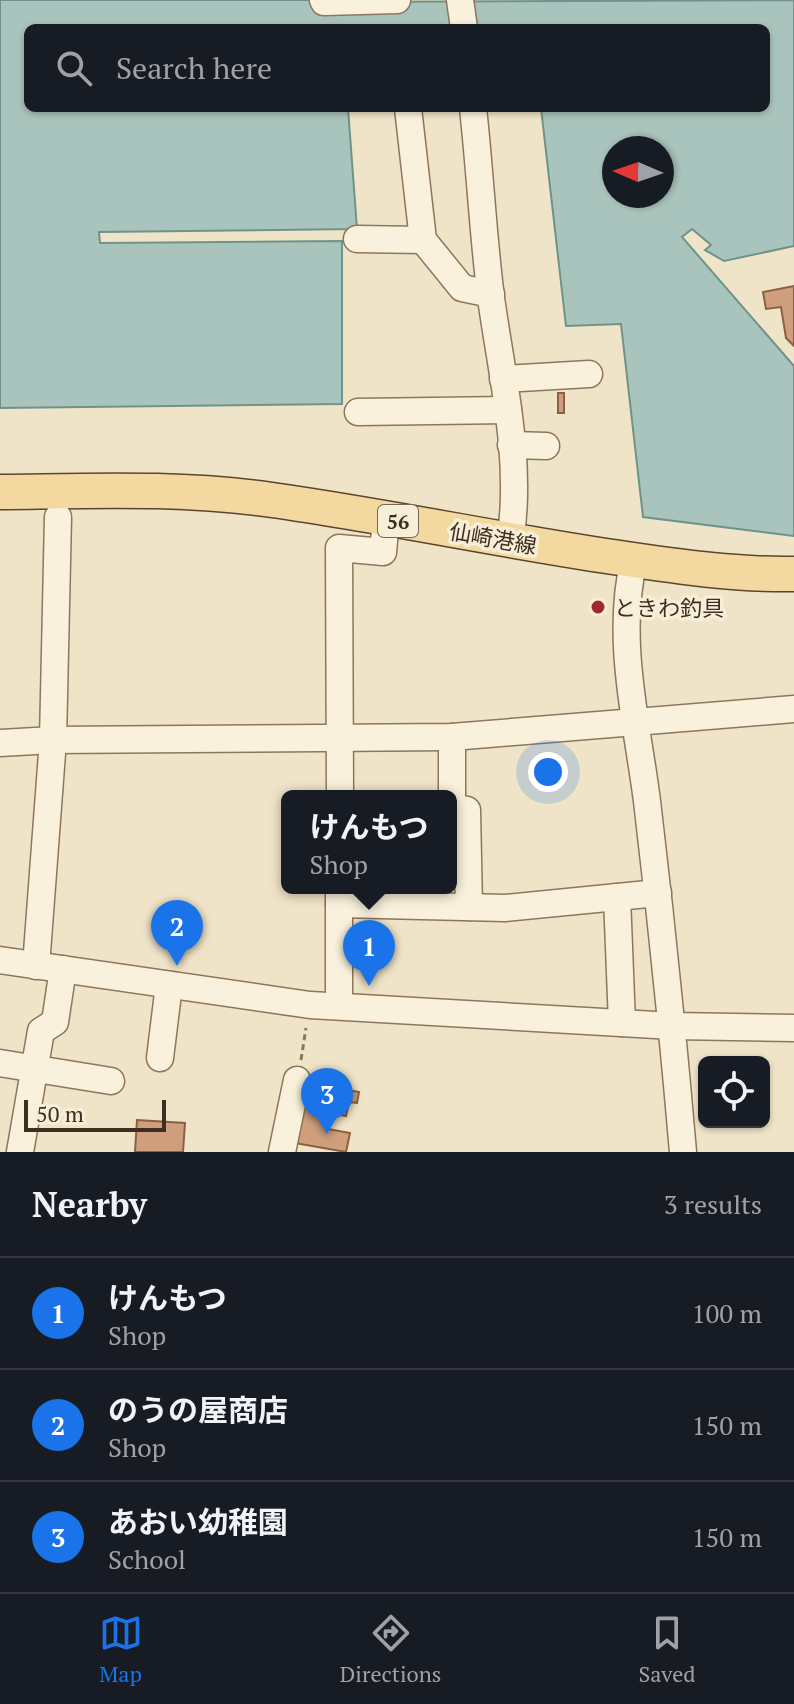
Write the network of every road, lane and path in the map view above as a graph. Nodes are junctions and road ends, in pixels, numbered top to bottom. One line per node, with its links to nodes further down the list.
1 (323, 0): 2 (street)
2 (397, 0)
3 (460, 0): 4 (street)
4 (463, 24)
5 (408, 112): 8 (street)
6 (473, 112): 9 (street)
7 (357, 239): 8 (street)
8 (423, 240): 9 (street)
9 (491, 294): 11 (street)
10 (589, 374): 11 (street)
11 (503, 379): 12 (street)
12 (508, 410): 13 (street); 14 (street)
13 (358, 412)
14 (511, 445): 15 (street); 19 (street)
15 (546, 446)
16 (0, 492): 18 (main road, 仙崎港線 / 56)
17 (58, 517): 26 (street)
18 (386, 519): 19 (main road, 仙崎港線 / 56); 25 (street)
19 (510, 542): 20 (main road, 仙崎港線 / 56)
20 (634, 560): 21 (main road, 仙崎港線 / 56); 23 (street)
21 (794, 574)
22 (794, 709): 23 (street)
23 (638, 724): 24 (street); 31 (street)
24 (452, 737): 25 (street); 29 (street)
25 (340, 738): 26 (street); 28 (street)
26 (53, 740): 27 (street); 36 (street)
27 (0, 743)
28 (340, 790)
29 (452, 790)
30 (457, 808): 34 (street)
31 (658, 893): 33 (street); 42 (street)
32 (339, 896): 34 (street); 40 (street)
33 (617, 897): 34 (street); 41 (street)
34 (469, 907)
35 (0, 960): 36 (street)
36 (36, 966): 37 (street)
37 (63, 969): 38 (street); 46 (street)
38 (169, 985): 39 (street); 44 (street)
39 (310, 1005): 40 (street); 47 (path)
40 (339, 1006): 41 (street)
41 (622, 1023): 42 (street)
42 (673, 1026): 43 (street); 51 (street)
43 (794, 1028)
44 (160, 1058)
45 (0, 1063): 46 (street)
46 (34, 1070): 48 (street); 49 (street)
47 (297, 1080): 50 (street)
48 (111, 1081)
49 (20, 1152)
50 (282, 1152)
51 (683, 1152)

